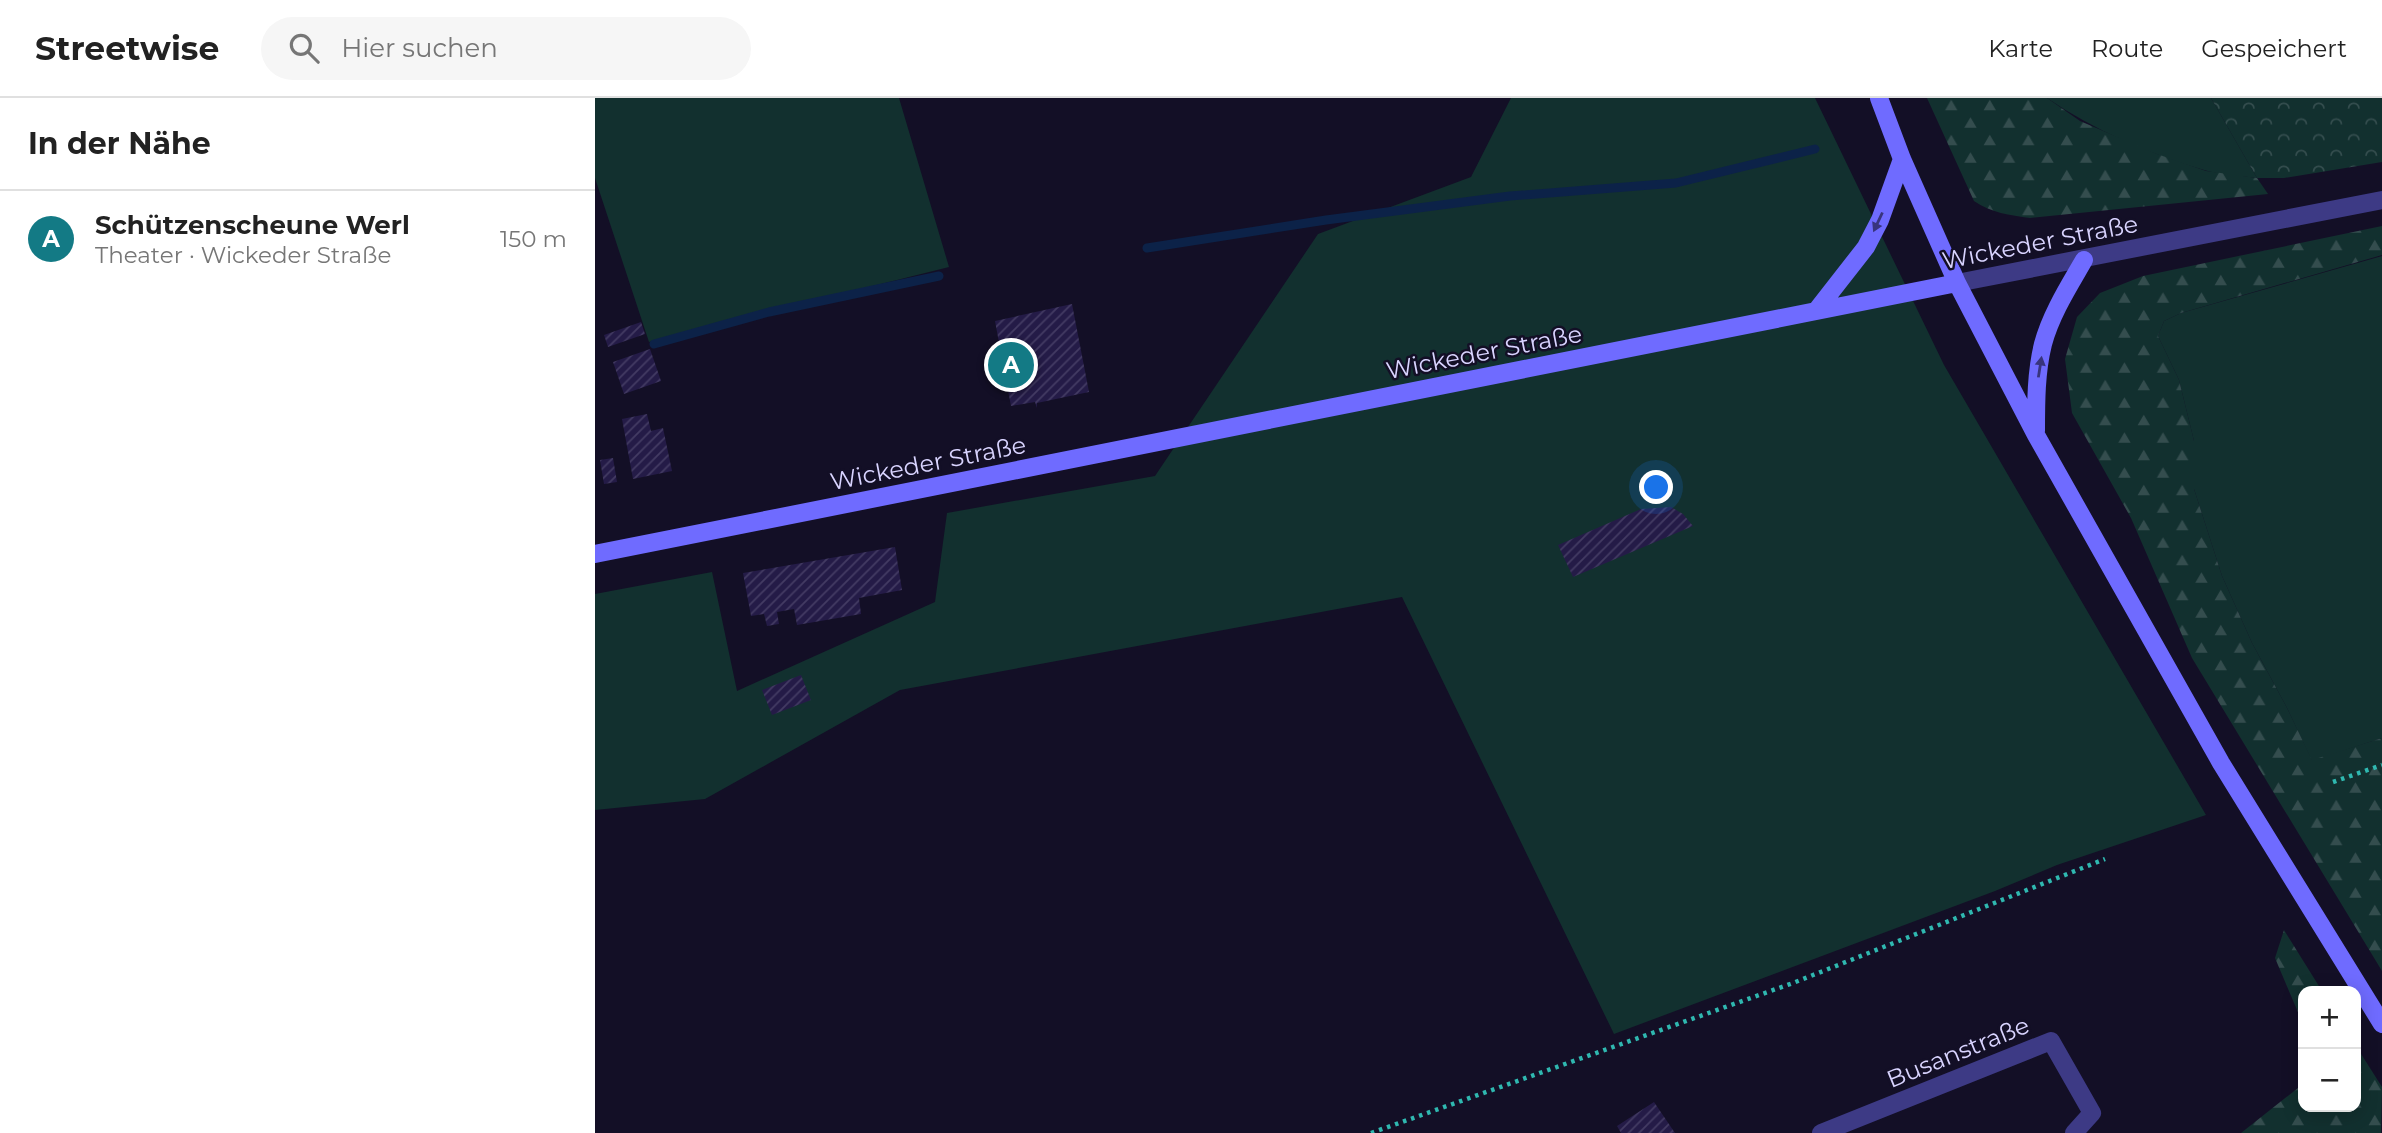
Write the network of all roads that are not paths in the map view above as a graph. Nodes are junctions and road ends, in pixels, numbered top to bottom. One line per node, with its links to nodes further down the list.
1 (1879, 98): 2 (main road)
2 (1902, 159): 5 (main road); 6 (main road, one-way to 6)
3 (2382, 200): 4 (street, Wickeder Straße)
4 (2084, 260): 5 (street, Wickeder Straße); 7 (main road, one-way to 4)
5 (1957, 283): 6 (main road, Wickeder Straße); 7 (main road)
6 (1816, 311): 8 (main road, Wickeder Straße)
7 (2036, 435): 9 (main road)
8 (595, 554)
9 (2382, 1024)
10 (1821, 1133): 11 (street, Busanstraße)
11 (2074, 1133)

